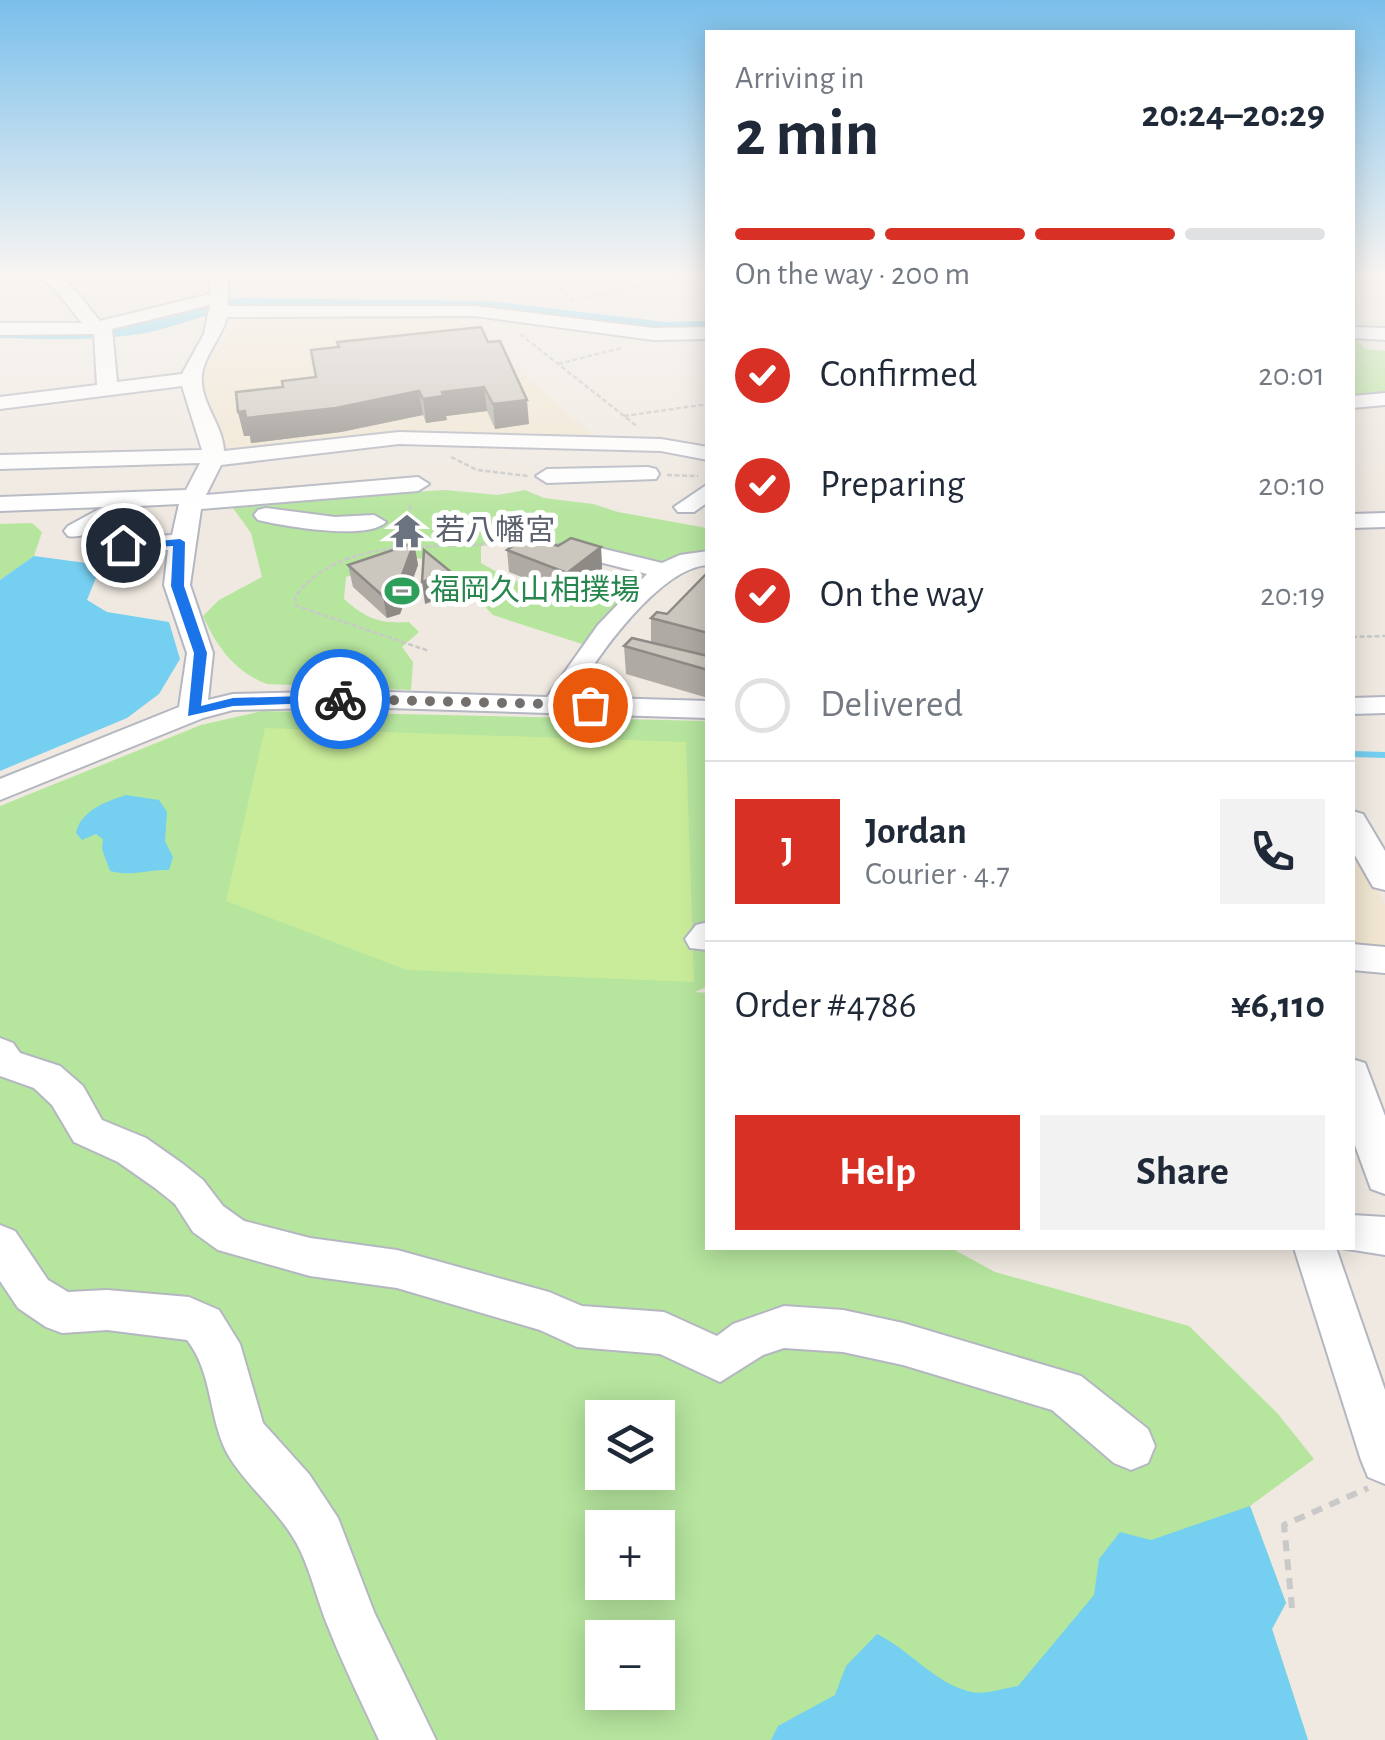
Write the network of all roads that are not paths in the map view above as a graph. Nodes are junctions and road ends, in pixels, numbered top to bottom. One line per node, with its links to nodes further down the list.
1 (103, 354): 4 (street)
2 (201, 354): 3 (street)
3 (192, 379): 4 (street); 10 (street)
4 (107, 388): 7 (street)
5 (1385, 399): 6 (street)
6 (1355, 402)
7 (0, 403)
8 (596, 443): 9 (street); 10 (street); 12 (street)
9 (705, 453)
10 (213, 458): 11 (street); 18 (street)
11 (0, 462)
12 (587, 474): 13 (street); 14 (street)
13 (648, 474)
14 (547, 476)
15 (418, 484): 18 (street)
16 (705, 493): 20 (street)
17 (161, 498): 18 (street); 19 (street); 22 (street)
18 (198, 500): 21 (street); 23 (street)
19 (0, 504)
20 (686, 507)
21 (374, 522)
22 (76, 532)
23 (180, 542): 25 (street); 30 (street)
24 (526, 543): 27 (street)
25 (123, 545)
26 (705, 558): 27 (street)
27 (665, 571): 28 (street)
28 (597, 644): 29 (street); 32 (street)
29 (626, 651)
30 (200, 653): 31 (street); 36 (street)
31 (274, 699): 32 (street); 36 (street)
32 (557, 704): 35 (street)
33 (1385, 705): 34 (street)
34 (1355, 706)
35 (705, 710)
36 (194, 712): 37 (street)
37 (0, 790)
38 (1355, 826): 39 (street)
39 (1385, 879)
40 (1355, 957): 41 (street)
41 (1385, 960)
42 (0, 1053): 49 (street)
43 (1355, 1083): 44 (street)
44 (1385, 1178)
45 (1355, 1234): 46 (street)
46 (1385, 1236)
47 (0, 1244): 51 (street)
48 (1316, 1250): 50 (street)
49 (1131, 1446)
50 (1379, 1473)
51 (408, 1740)

